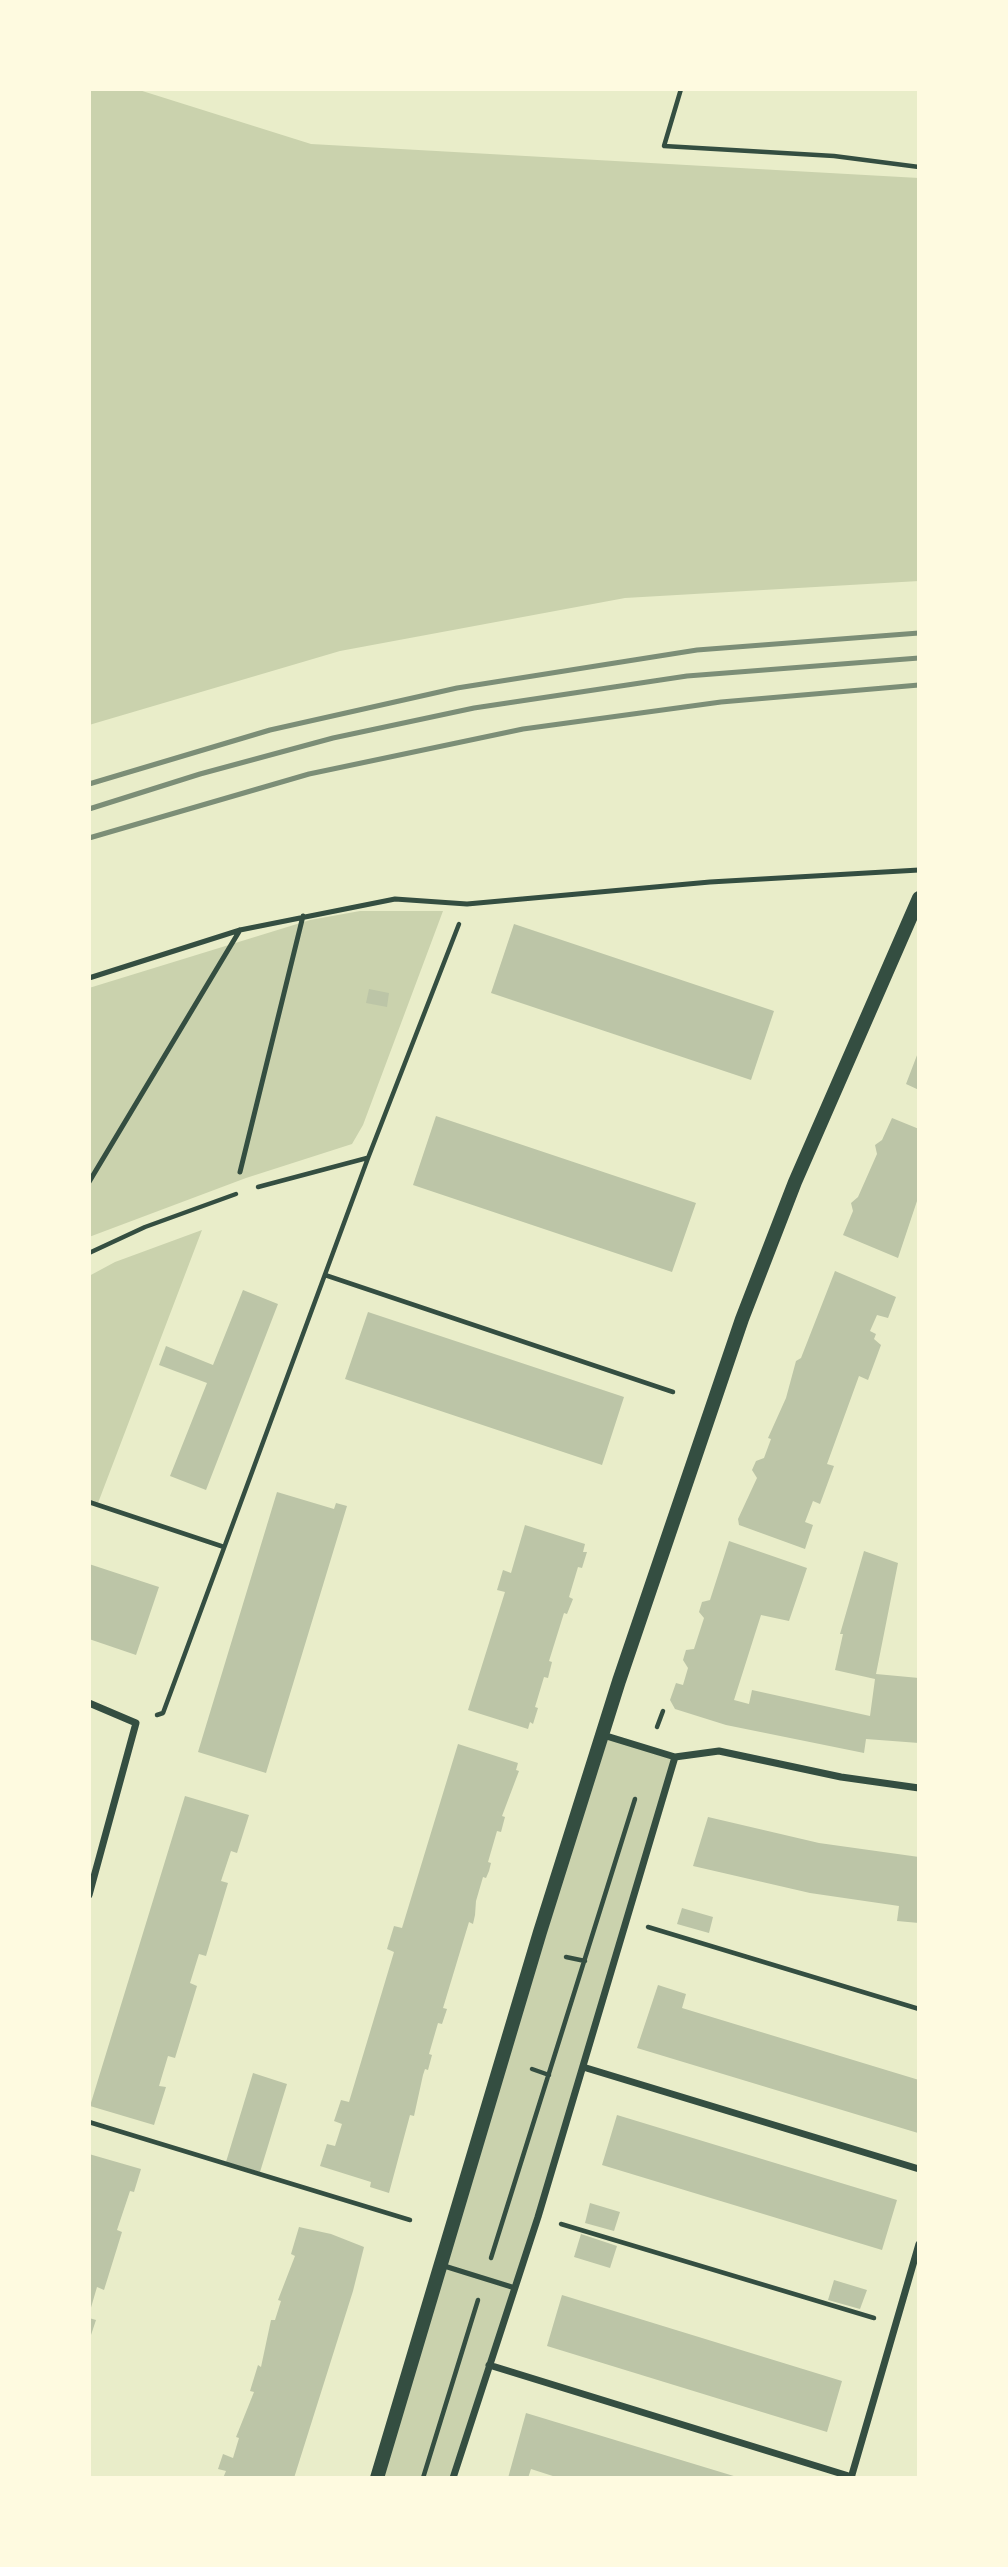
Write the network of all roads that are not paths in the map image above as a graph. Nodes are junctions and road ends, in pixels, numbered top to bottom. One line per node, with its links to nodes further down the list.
1 (919, 870): 3 (lane)
2 (919, 898): 9 (main road)
3 (303, 916): 4 (lane); 6 (lane)
4 (240, 930): 5 (lane); 7 (lane)
5 (89, 978)
6 (240, 1172)
7 (89, 1182)
8 (89, 1703): 12 (street)
9 (603, 1735): 10 (street); 16 (main road)
10 (676, 1757): 11 (street); 13 (street)
11 (919, 1788)
12 (89, 1895)
13 (583, 2067): 14 (street); 17 (street)
14 (919, 2169)
15 (919, 2244): 21 (street)
16 (441, 2265): 17 (lane); 19 (main road)
17 (514, 2288): 18 (street)
18 (489, 2365): 20 (street); 21 (street)
19 (377, 2478)
20 (453, 2478)
21 (851, 2478)

